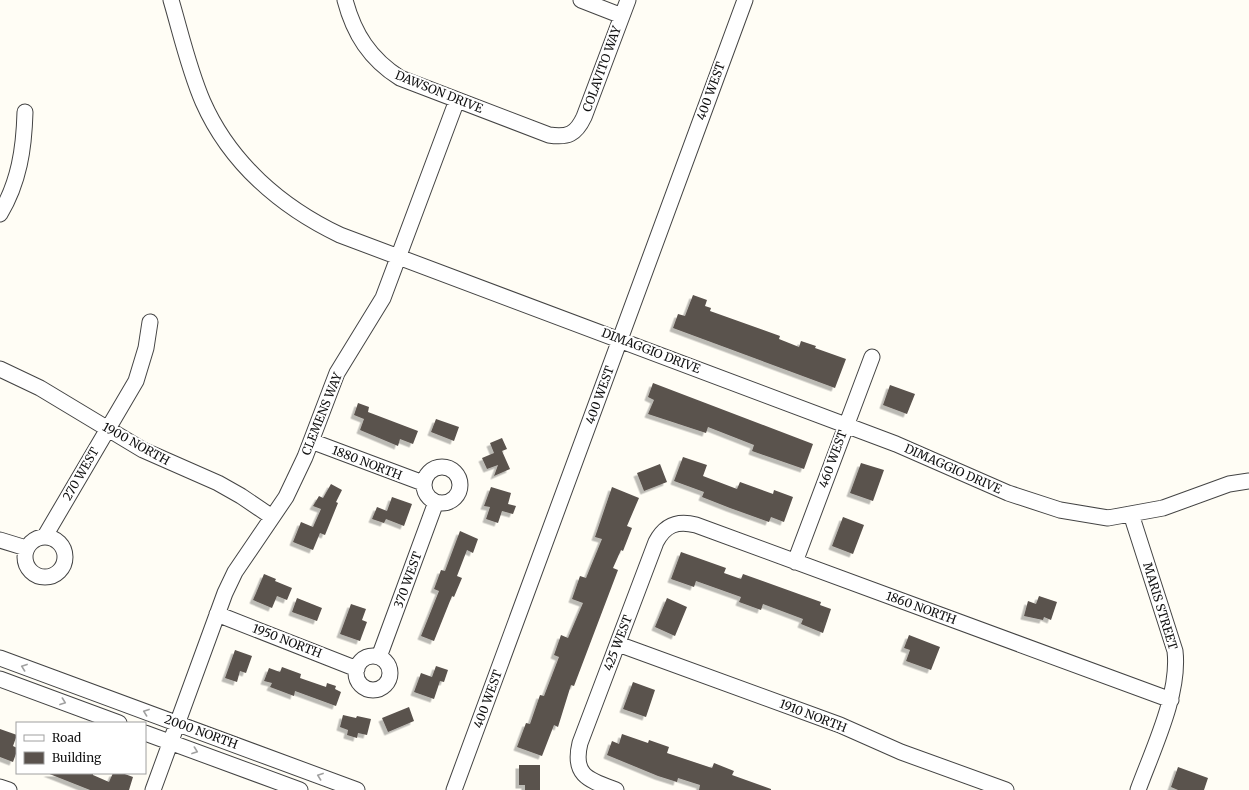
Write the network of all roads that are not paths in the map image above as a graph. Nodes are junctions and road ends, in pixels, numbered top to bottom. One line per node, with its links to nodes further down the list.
1 (171, 0): 11 (street, DIMAGGIO DRIVE)
2 (345, 0): 7 (street, DAWSON DRIVE)
3 (581, 0): 6 (street)
4 (628, 0): 6 (street, COLAVITO WAY)
5 (745, 0): 13 (street, 400 WEST)
6 (622, 16): 9 (street, COLAVITO WAY)
7 (457, 100): 9 (street, DAWSON DRIVE); 11 (street, CLEMENS WAY)
8 (25, 112): 10 (street)
9 (570, 134)
10 (0, 214)
11 (398, 257): 13 (street, DIMAGGIO DRIVE); 18 (street, CLEMENS WAY)
12 (150, 322): 17 (street, 270 WEST)
13 (620, 340): 16 (street, DIMAGGIO DRIVE); 45 (street, 400 WEST)
14 (872, 357): 16 (street, 460 WEST)
15 (0, 369): 17 (street, 1900 NORTH)
16 (846, 425): 22 (street, DIMAGGIO DRIVE); 28 (street, 460 WEST)
17 (107, 429): 23 (street, 1900 NORTH); 25 (street, 270 WEST)
18 (311, 441): 20 (street, 1880 NORTH); 23 (street, CLEMENS WAY)
19 (1249, 481): 22 (street, DIMAGGIO DRIVE)
20 (423, 482): 21 (street); 21 (street)
21 (436, 502): 31 (street, 370 WEST)
22 (1131, 514): 35 (street, MARIS STREET)
23 (272, 517): 29 (street, CLEMENS WAY)
24 (671, 525): 28 (street, 1860 NORTH); 30 (street, 425 WEST)
25 (45, 536): 27 (street); 27 (street)
26 (0, 540): 27 (street)
27 (26, 548)
28 (795, 562): 35 (street, 1860 NORTH)
29 (217, 614): 33 (street, 1950 NORTH); 37 (street, CLEMENS WAY)
30 (618, 644): 46 (street, 425 WEST); 47 (street, 1910 NORTH)
31 (378, 657): 33 (street); 33 (street)
32 (0, 658): 37 (street, 2000 NORTH, one-way to 32)
33 (356, 668)
34 (0, 679): 36 (street, one-way to 36)
35 (1171, 700): 48 (street, MARIS STREET)
36 (116, 722)
37 (177, 724): 39 (street, CLEMENS WAY); 44 (street, 2000 NORTH, one-way to 37)
38 (146, 732): 39 (street, 2000 NORTH)
39 (171, 742): 42 (street, CLEMENS WAY); 43 (street, 2000 NORTH, one-way to 43)
40 (0, 787): 41 (street)
41 (9, 790)
42 (153, 790)
43 (300, 790)
44 (357, 790)
45 (454, 790)
46 (616, 790)
47 (1006, 790)
48 (1138, 790)

